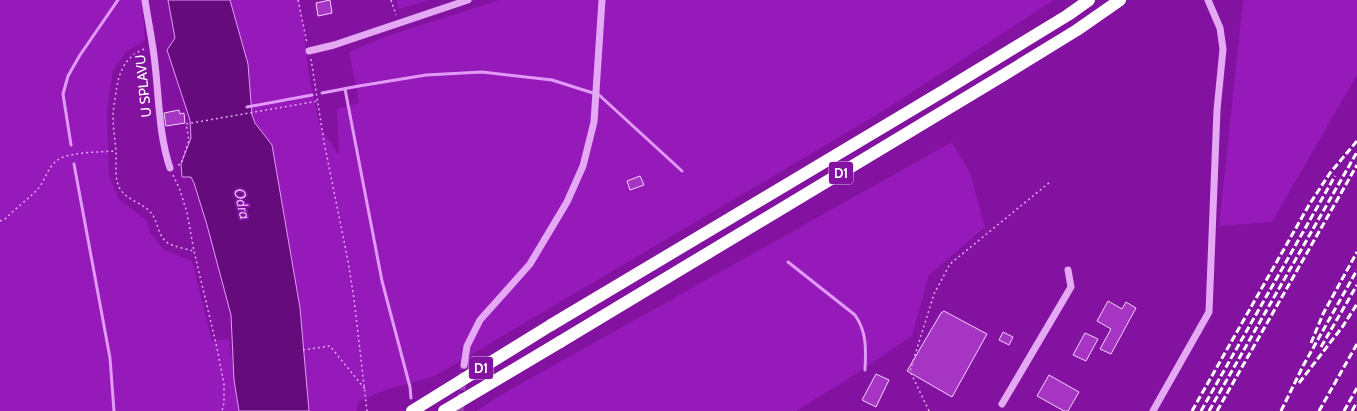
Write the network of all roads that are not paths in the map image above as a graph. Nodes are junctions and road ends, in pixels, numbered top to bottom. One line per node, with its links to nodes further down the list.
1 (145, 0): 8 (street, U SPLAVU)
2 (468, 0): 7 (street)
3 (602, 0): 10 (street)
4 (1089, 0): 12 (highway, D1, bridge)
5 (1120, 0): 13 (highway, D1, bridge)
6 (1208, 0): 14 (street)
7 (309, 52)
8 (170, 168)
9 (1068, 270): 11 (street)
10 (464, 365)
11 (1002, 404)
12 (412, 411)
13 (444, 411)
14 (1153, 411)

